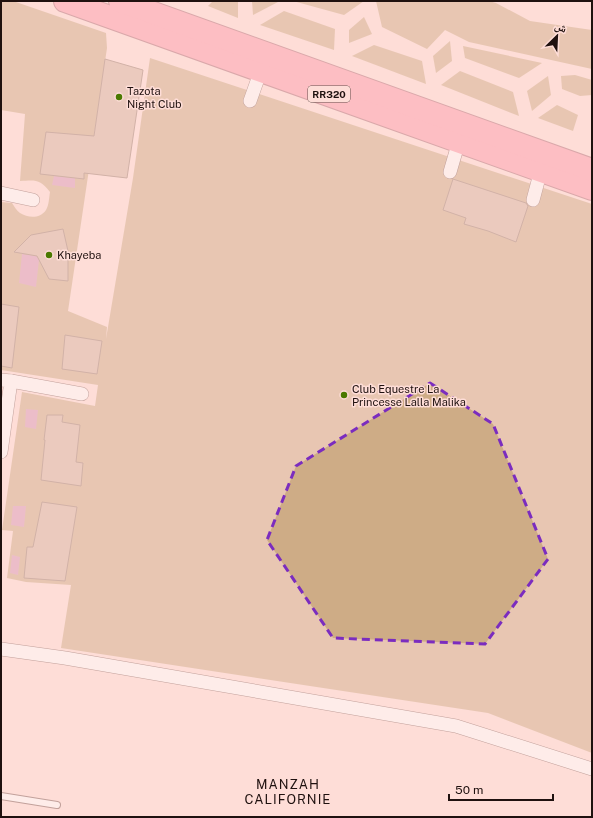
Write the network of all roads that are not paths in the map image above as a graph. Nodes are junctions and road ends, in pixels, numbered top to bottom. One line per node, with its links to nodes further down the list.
1 (65, 1): 3 (highway, RR320)
2 (120, 1): 3 (highway, RR320)
3 (225, 48): 4 (highway, RR320); 8 (highway, RR320)
4 (261, 70): 5 (street); 6 (highway, RR320)
5 (250, 101)
6 (459, 141): 7 (highway, RR320); 9 (street)
7 (541, 170): 10 (highway, RR320); 13 (street)
8 (592, 170)
9 (450, 172)
10 (592, 189)
11 (1, 193): 12 (street)
12 (33, 200)
13 (533, 200)
14 (6, 381): 15 (street); 16 (street)
15 (82, 394)
16 (1, 452)
17 (1, 649): 18 (street)
18 (592, 769)
19 (1, 796): 20 (lane)
20 (57, 805)

